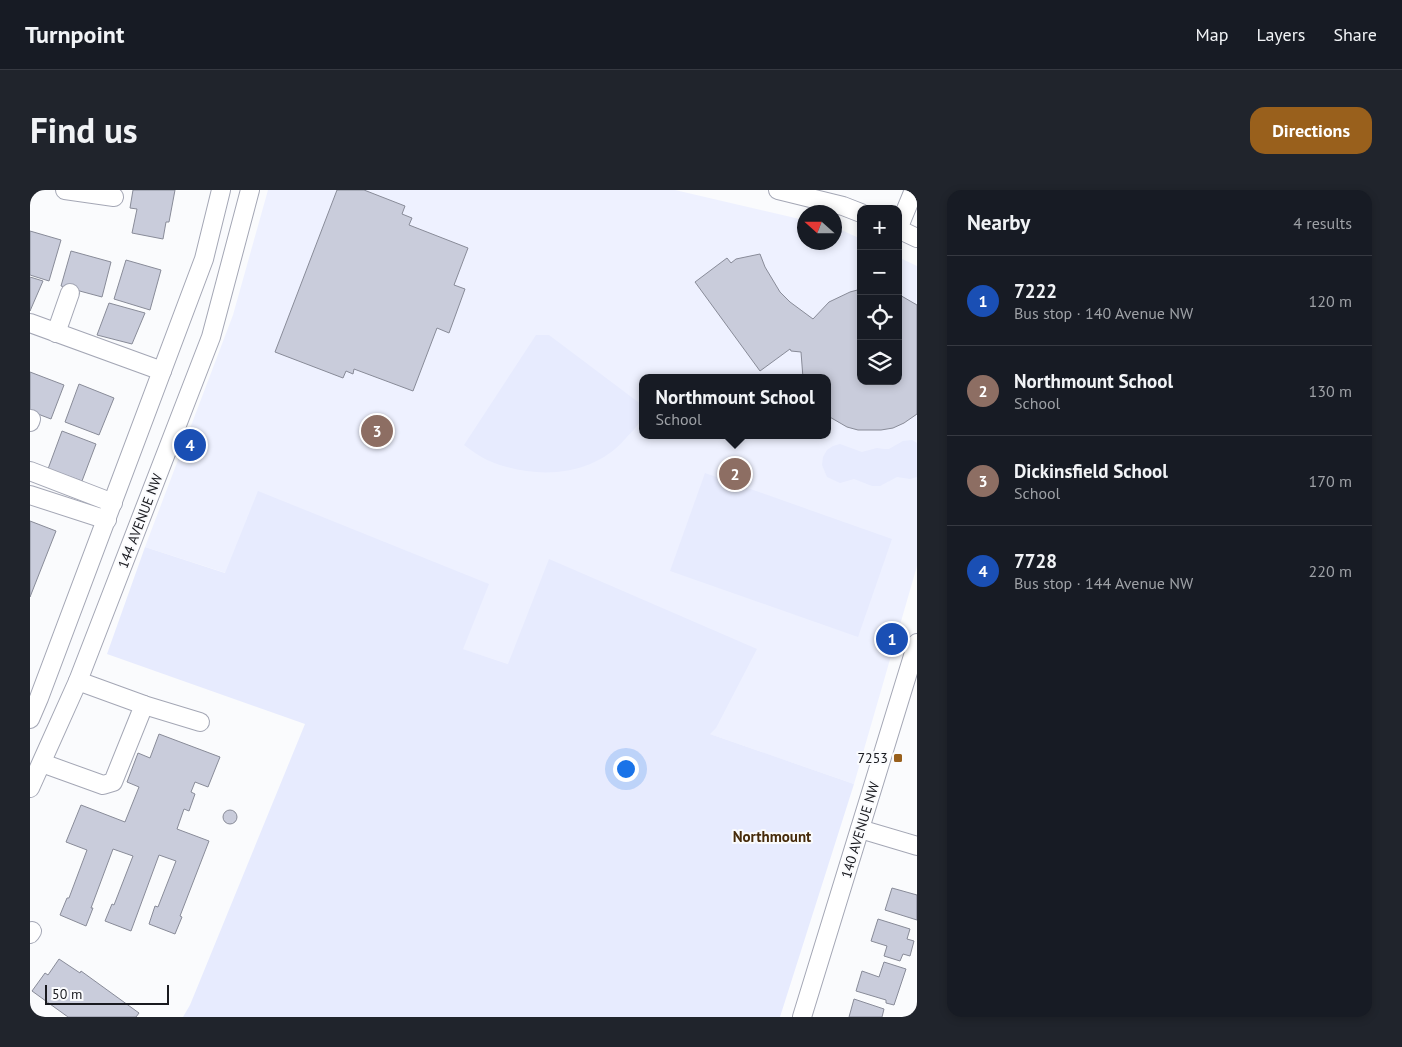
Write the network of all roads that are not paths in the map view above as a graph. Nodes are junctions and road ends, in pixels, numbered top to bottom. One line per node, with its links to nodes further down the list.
1 (65, 190): 6 (street)
2 (221, 190): 14 (street)
3 (250, 190): 20 (street, 144 AVENUE NW)
4 (778, 190): 7 (street)
5 (914, 190): 8 (street)
6 (114, 197)
7 (857, 211)
8 (902, 219)
9 (902, 231): 10 (street)
10 (917, 238)
11 (70, 293): 13 (street)
12 (30, 323): 13 (street)
13 (56, 332): 14 (street)
14 (162, 371): 17 (street)
15 (30, 471): 17 (street)
16 (30, 494): 18 (street)
17 (113, 503): 18 (street)
18 (107, 520): 22 (street)
19 (917, 643): 26 (street, 140 AVENUE NW)
20 (78, 681): 21 (street); 24 (street, 144 AVENUE NW)
21 (144, 705): 23 (street); 24 (street)
22 (30, 719)
23 (200, 722)
24 (42, 763): 25 (street, 144 AVENUE NW)
25 (30, 788)
26 (860, 829): 27 (street); 28 (street, 140 AVENUE NW)
27 (917, 846)
28 (802, 1017)

